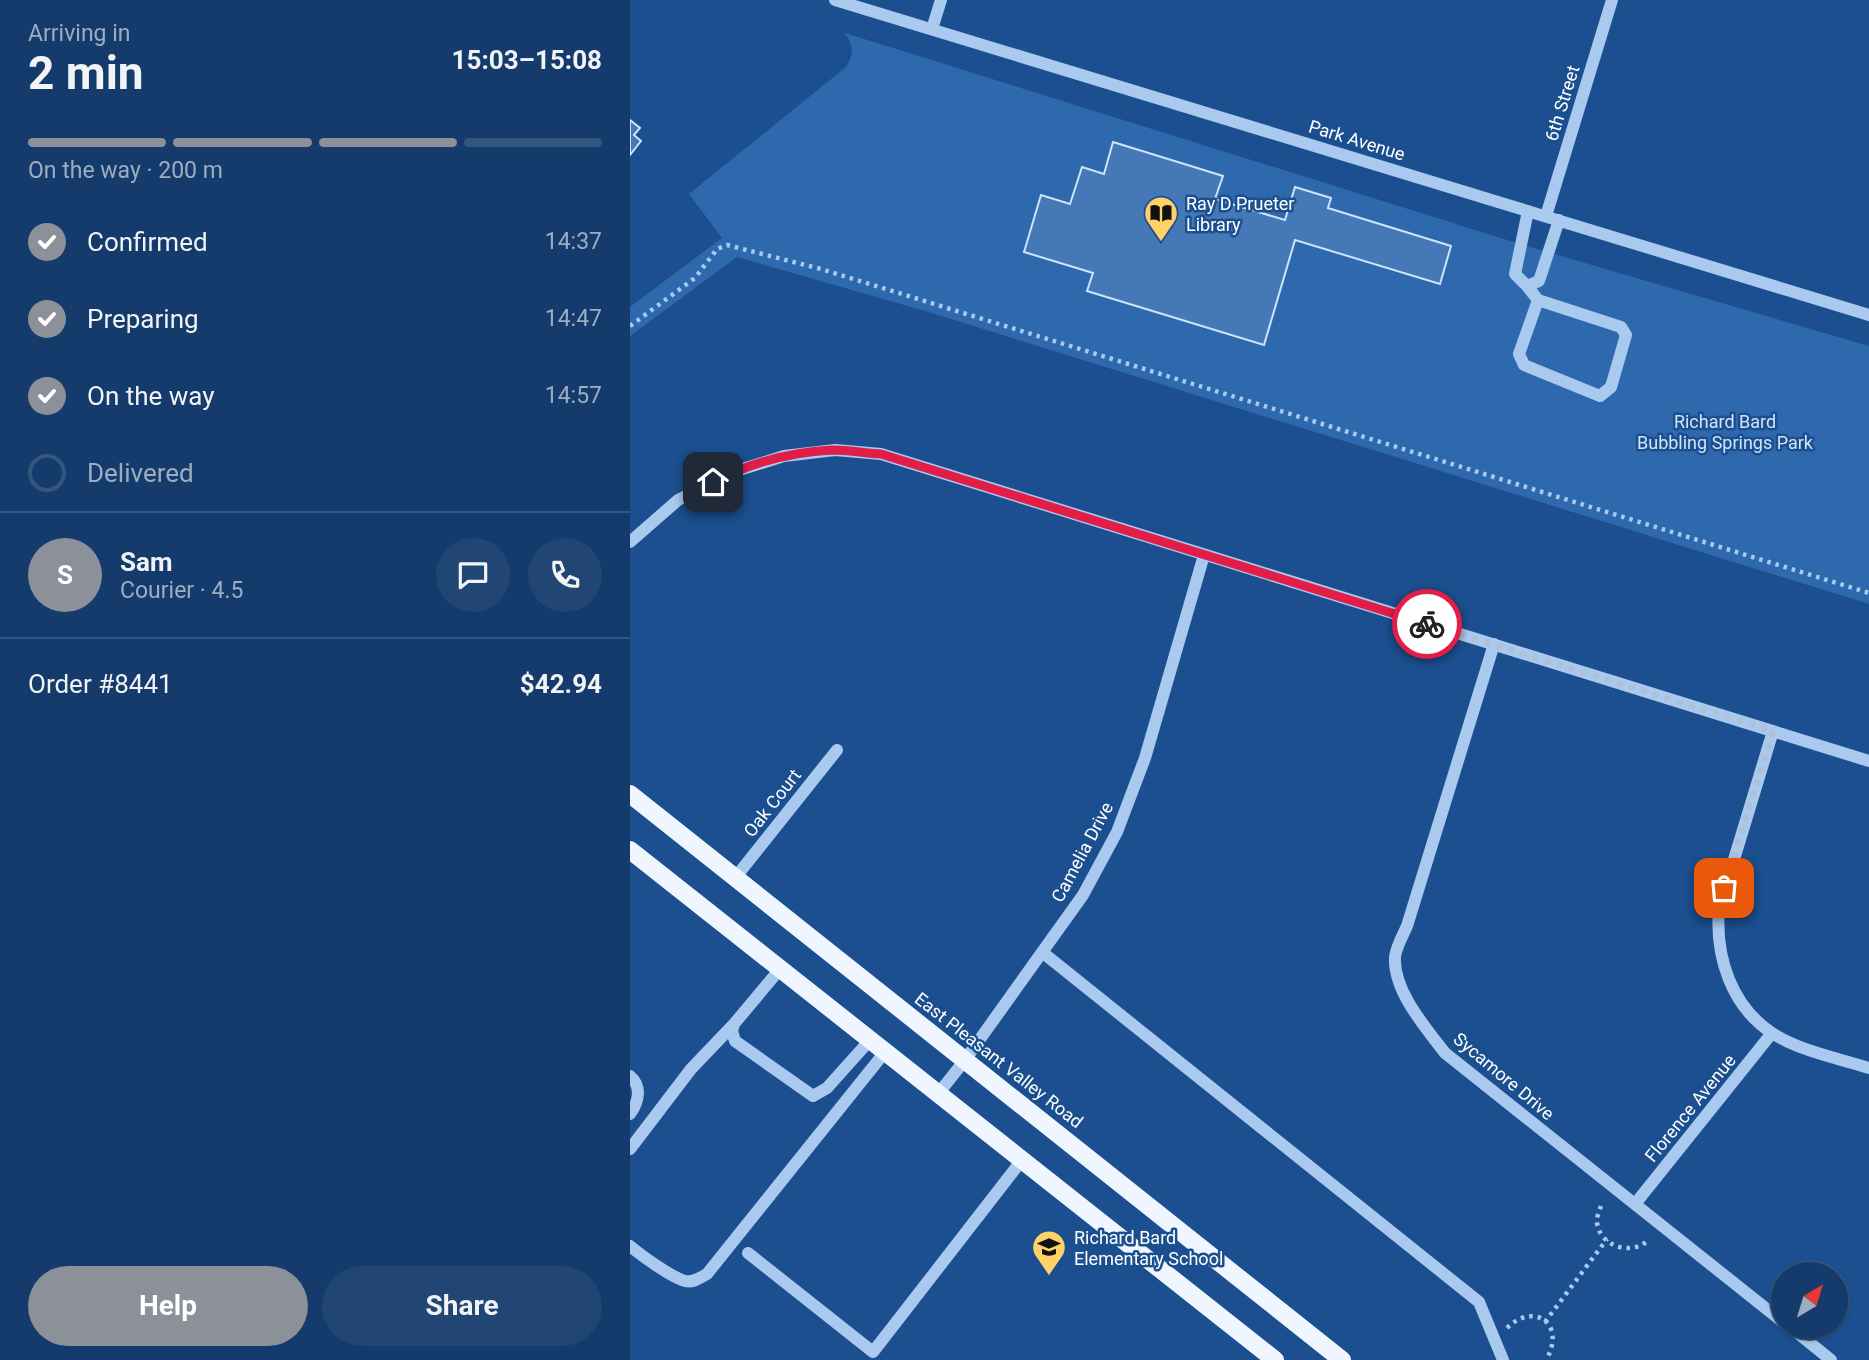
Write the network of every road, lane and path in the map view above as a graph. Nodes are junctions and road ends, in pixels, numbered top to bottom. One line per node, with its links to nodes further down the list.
1 (835, 0): 4 (street, Park Avenue)
2 (941, 0): 4 (street)
3 (1612, 0): 6 (street, 6th Street)
4 (932, 29): 5 (street, Park Avenue)
5 (1528, 211): 6 (street, Park Avenue); 8 (street)
6 (1546, 216): 7 (street, Park Avenue)
7 (1559, 220): 8 (street); 10 (street, Park Avenue)
8 (1527, 286): 9 (street)
9 (1538, 300): 9 (street)
10 (1869, 315)
11 (630, 326): 14 (path)
12 (630, 542): 13 (street)
13 (1203, 555): 15 (street); 22 (street, Camelia Drive)
14 (1869, 593)
15 (1494, 645): 16 (street); 35 (street, Sycamore Drive)
16 (1773, 731): 18 (street); 25 (street)
17 (837, 750): 21 (street, Oak Court)
18 (1869, 761)
19 (630, 794): 21 (main road, East Pleasant Valley Road)
20 (630, 850): 23 (main road)
21 (736, 878): 28 (main road, East Pleasant Valley Road)
22 (1042, 952): 28 (street, Camelia Drive); 44 (street)
23 (780, 969): 24 (street); 26 (main road)
24 (734, 1024): 26 (street); 33 (street)
25 (1772, 1033): 29 (street); 35 (street, Florence Avenue)
26 (870, 1040): 27 (main road)
27 (885, 1052): 31 (main road); 39 (street)
28 (965, 1060): 31 (street, Camelia Drive); 48 (main road, East Pleasant Valley Road)
29 (1869, 1068)
30 (630, 1076): 32 (street)
31 (938, 1094): 34 (main road)
32 (630, 1114)
33 (630, 1149)
34 (1022, 1160): 45 (street); 47 (main road)
35 (1635, 1204): 41 (street, Sycamore Drive)
36 (1601, 1206): 37 (path)
37 (1607, 1239): 38 (path); 42 (path)
38 (1647, 1241)
39 (630, 1246)
40 (748, 1253): 45 (street)
41 (1771, 1312)
42 (1545, 1322): 44 (path); 50 (path)
43 (1805, 1339): 51 (street)
44 (1494, 1341): 49 (street)
45 (873, 1352): 46 (street)
46 (884, 1360)
47 (1275, 1360)
48 (1342, 1360)
49 (1503, 1360)
50 (1546, 1360)
51 (1831, 1360)

